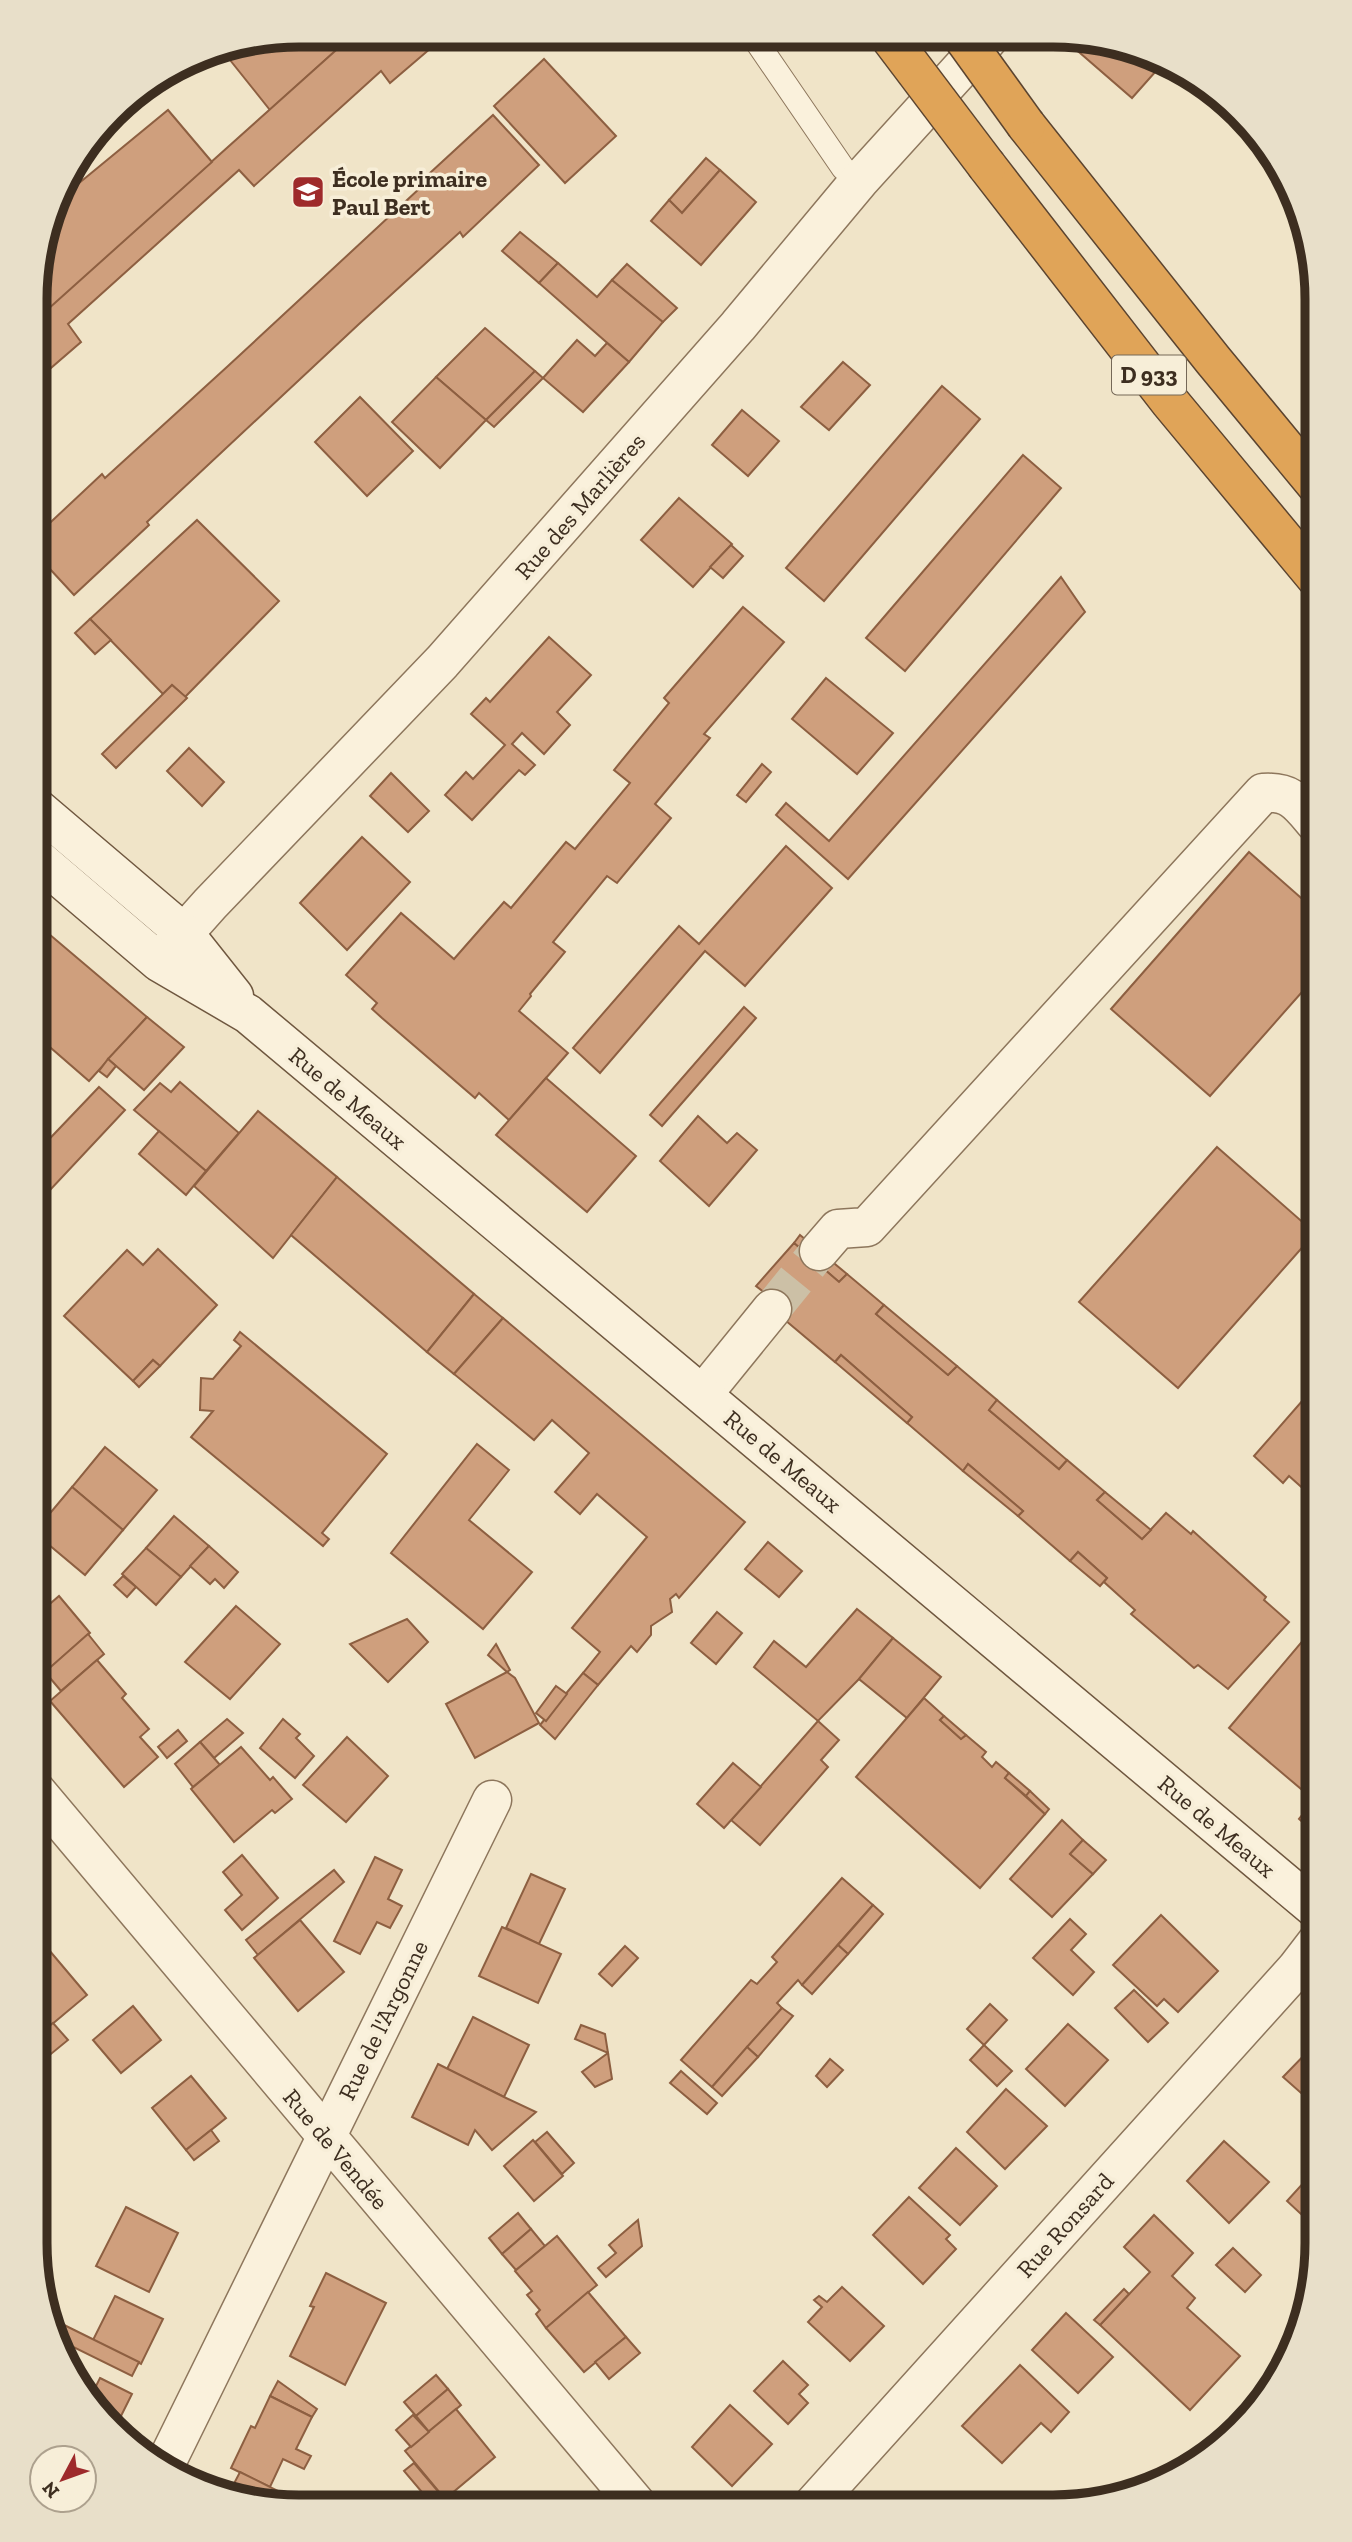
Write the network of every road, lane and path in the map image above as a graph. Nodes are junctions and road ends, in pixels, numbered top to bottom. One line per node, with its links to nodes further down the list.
1 (760, 47): 5 (lane)
2 (897, 47): 7 (highway, D 933, bridge)
3 (970, 47): 6 (highway, D 933, bridge)
4 (981, 47): 5 (street, Rue des Marlières)
5 (859, 181): 11 (street, Rue des Marlières)
6 (1305, 471)
7 (1305, 565)
8 (1305, 811): 14 (street)
9 (47, 817): 11 (street, Rue de Meaux)
10 (47, 866): 12 (street, Rue de Meaux)
11 (184, 933): 12 (street, Rue des Marlières); 13 (street, Rue de Meaux)
12 (159, 961): 13 (street, Rue de Meaux)
13 (248, 1014): 16 (street, Rue de Meaux)
14 (819, 1251)
15 (772, 1309): 16 (street)
16 (703, 1394): 19 (street, Rue de Meaux)
17 (492, 1800): 21 (street, Rue de l'Argonne)
18 (47, 1804): 21 (street, Rue de Vendée)
19 (1305, 1900)
20 (1305, 1956): 24 (street, Rue Ronsard)
21 (326, 2138): 22 (street, Rue de l'Argonne); 23 (street, Rue de Vendée)
22 (168, 2458)
23 (629, 2495)
24 (822, 2495)

